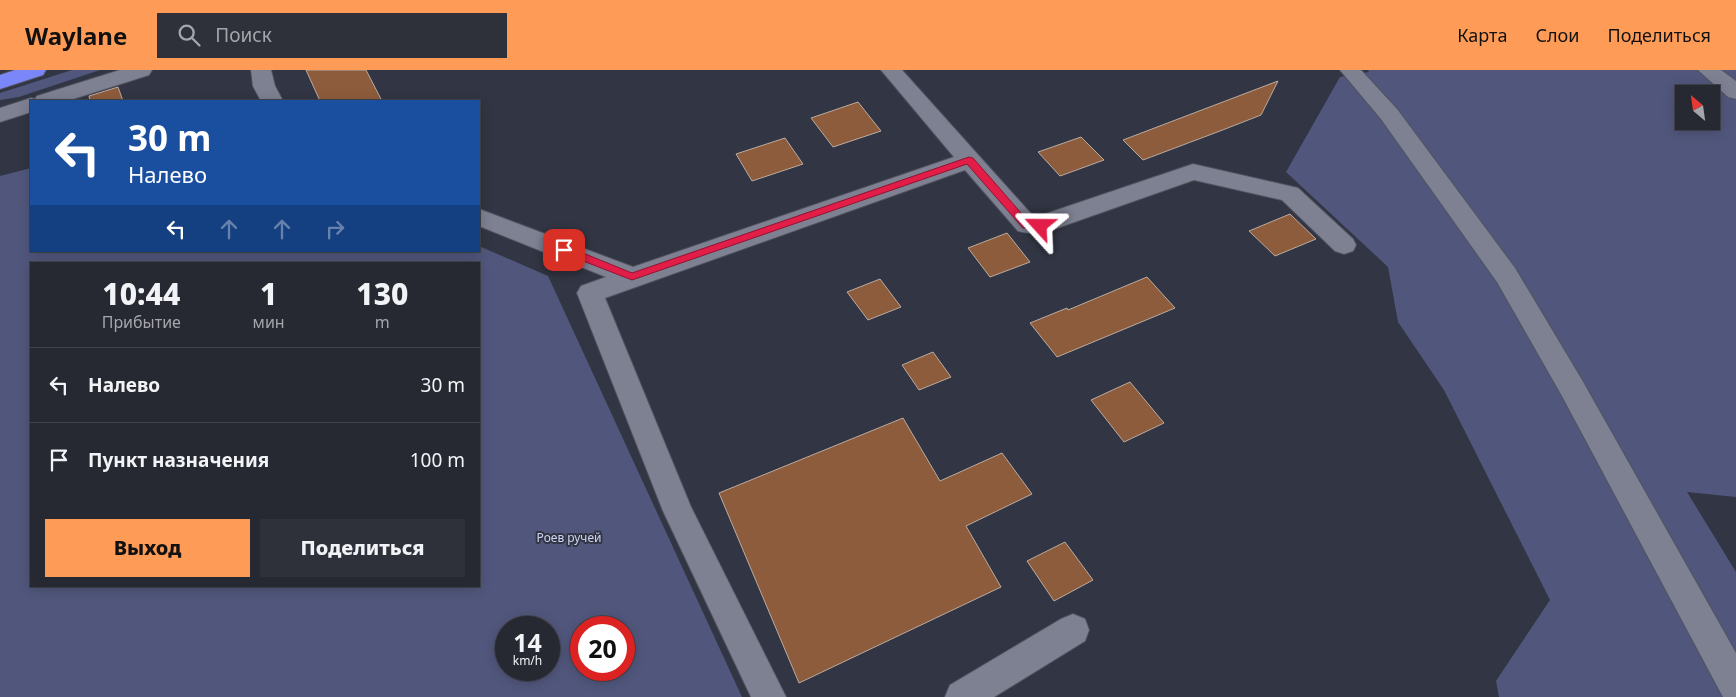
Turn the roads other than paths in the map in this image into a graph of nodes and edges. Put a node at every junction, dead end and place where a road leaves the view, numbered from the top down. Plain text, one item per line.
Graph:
1 (36, 70) edge
2 (142, 70) edge
3 (262, 70) edge
4 (891, 70) edge
5 (1350, 70) edge
6 (1708, 70) edge
7 (0, 82) edge
8 (1736, 92) edge
9 (48, 100) edge
10 (271, 100) edge
11 (30, 105) edge
12 (0, 115) edge
13 (969, 160) junction
14 (480, 217) edge
15 (1344, 245) dead end
16 (632, 277) junction
17 (1073, 630) dead end
18 (1736, 686) edge
19 (769, 697) edge
20 (962, 697) edge

1 - 7 highway
2 - 9 street
3 - 10 street
4 - 13 street
5 - 18 street
6 - 8 street
11 - 12 street
13 - 15 street
13 - 16 street
14 - 16 street
16 - 19 street
17 - 20 street

